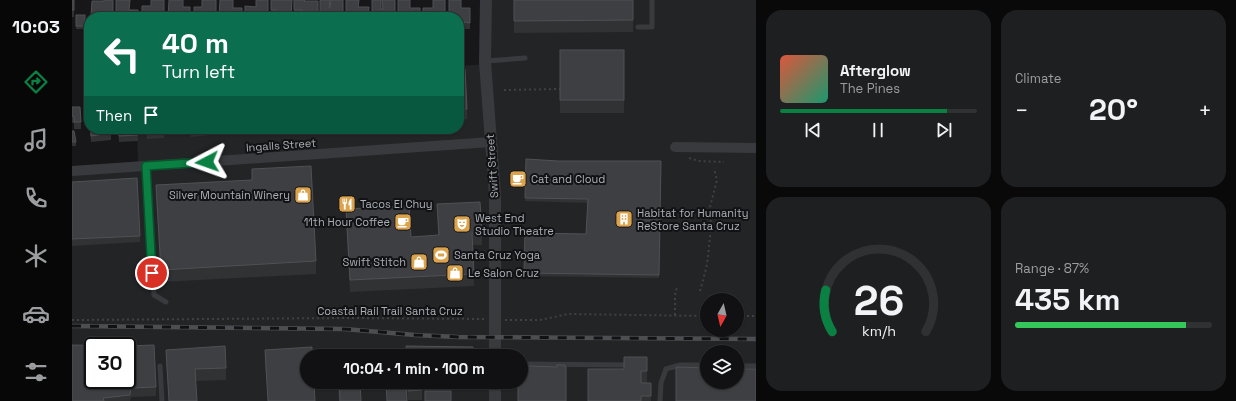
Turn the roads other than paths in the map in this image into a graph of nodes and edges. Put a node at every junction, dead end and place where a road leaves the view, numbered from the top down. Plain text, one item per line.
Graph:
1 (486, 0) edge
2 (652, 0) edge
3 (638, 27) dead end
4 (525, 58) dead end
5 (485, 62) junction
6 (491, 142) junction
7 (675, 147) dead end
8 (756, 148) edge
9 (146, 166) junction
10 (72, 171) edge
11 (166, 302) dead end
12 (495, 349) edge
13 (528, 364) edge
14 (635, 365) edge
15 (700, 365) edge
16 (160, 366) dead end
17 (744, 366) edge
18 (756, 366) edge
19 (495, 389) edge
20 (162, 401) edge
21 (495, 401) edge
22 (660, 401) edge

1 - 5 street, Swift Street
2 - 3 lane
4 - 5 lane
5 - 6 street, Swift Street
6 - 9 street, Ingalls Street
6 - 12 street, Swift Street
7 - 8 street
9 - 10 street, Ingalls Street
9 - 11 lane
13 - 14 lane
15 - 22 lane
16 - 20 lane
17 - 18 lane
19 - 21 street

